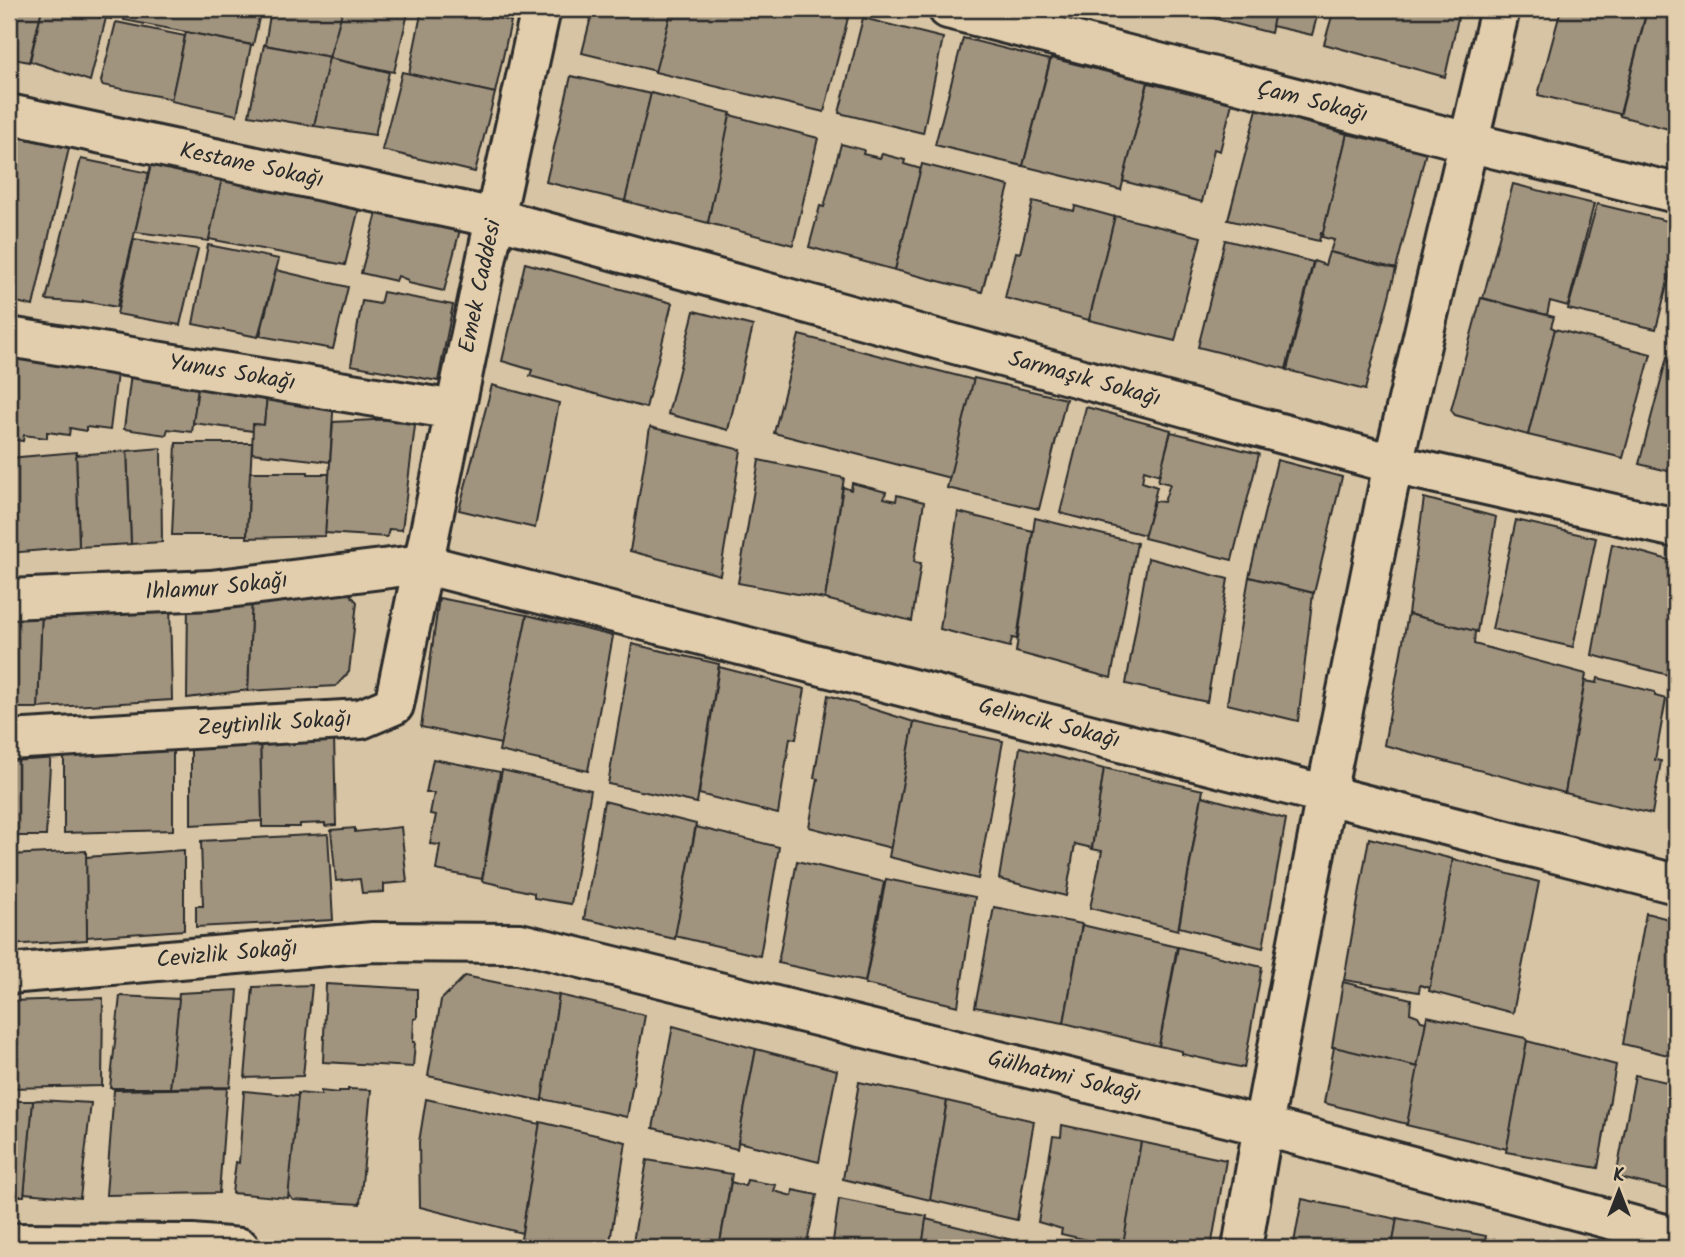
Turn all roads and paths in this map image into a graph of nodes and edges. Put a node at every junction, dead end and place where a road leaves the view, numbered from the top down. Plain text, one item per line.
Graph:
1 (948, 9) edge
2 (1500, 9) edge
3 (530, 11) edge
4 (9, 114) edge
5 (1468, 142) junction
6 (1676, 193) edge
7 (495, 218) junction
8 (9, 337) edge
9 (455, 410) junction
10 (1393, 464) junction
11 (1676, 528) edge
12 (423, 564) junction
13 (9, 599) edge
14 (9, 740) edge
15 (1326, 794) junction
16 (1676, 884) edge
17 (447, 942) joint
18 (9, 974) edge
19 (1263, 1126) junction
20 (1676, 1237) edge
21 (9, 1243) edge
22 (240, 1248) edge
23 (1241, 1248) edge

1 - 5 street, Çam Sokağı
2 - 5 street
3 - 7 street, Emek Caddesi
4 - 7 street, Kestane Sokağı
5 - 6 street, Çam Sokağı
5 - 10 street
7 - 9 street, Emek Caddesi
7 - 10 street, Sarmaşık Sokağı
8 - 9 street, Yunus Sokağı
9 - 12 street, Emek Caddesi
10 - 11 street, Sarmaşık Sokağı
10 - 15 street
12 - 13 street, Ihlamur Sokağı
12 - 14 street, Zeytinlik Sokağı
12 - 15 street, Gelincik Sokağı
15 - 16 street, Gelincik Sokağı
15 - 19 street
17 - 18 street, Cevizlik Sokağı
17 - 19 street, Gülhatmi Sokağı
19 - 20 street, Gülhatmi Sokağı
19 - 23 street
21 - 22 street

